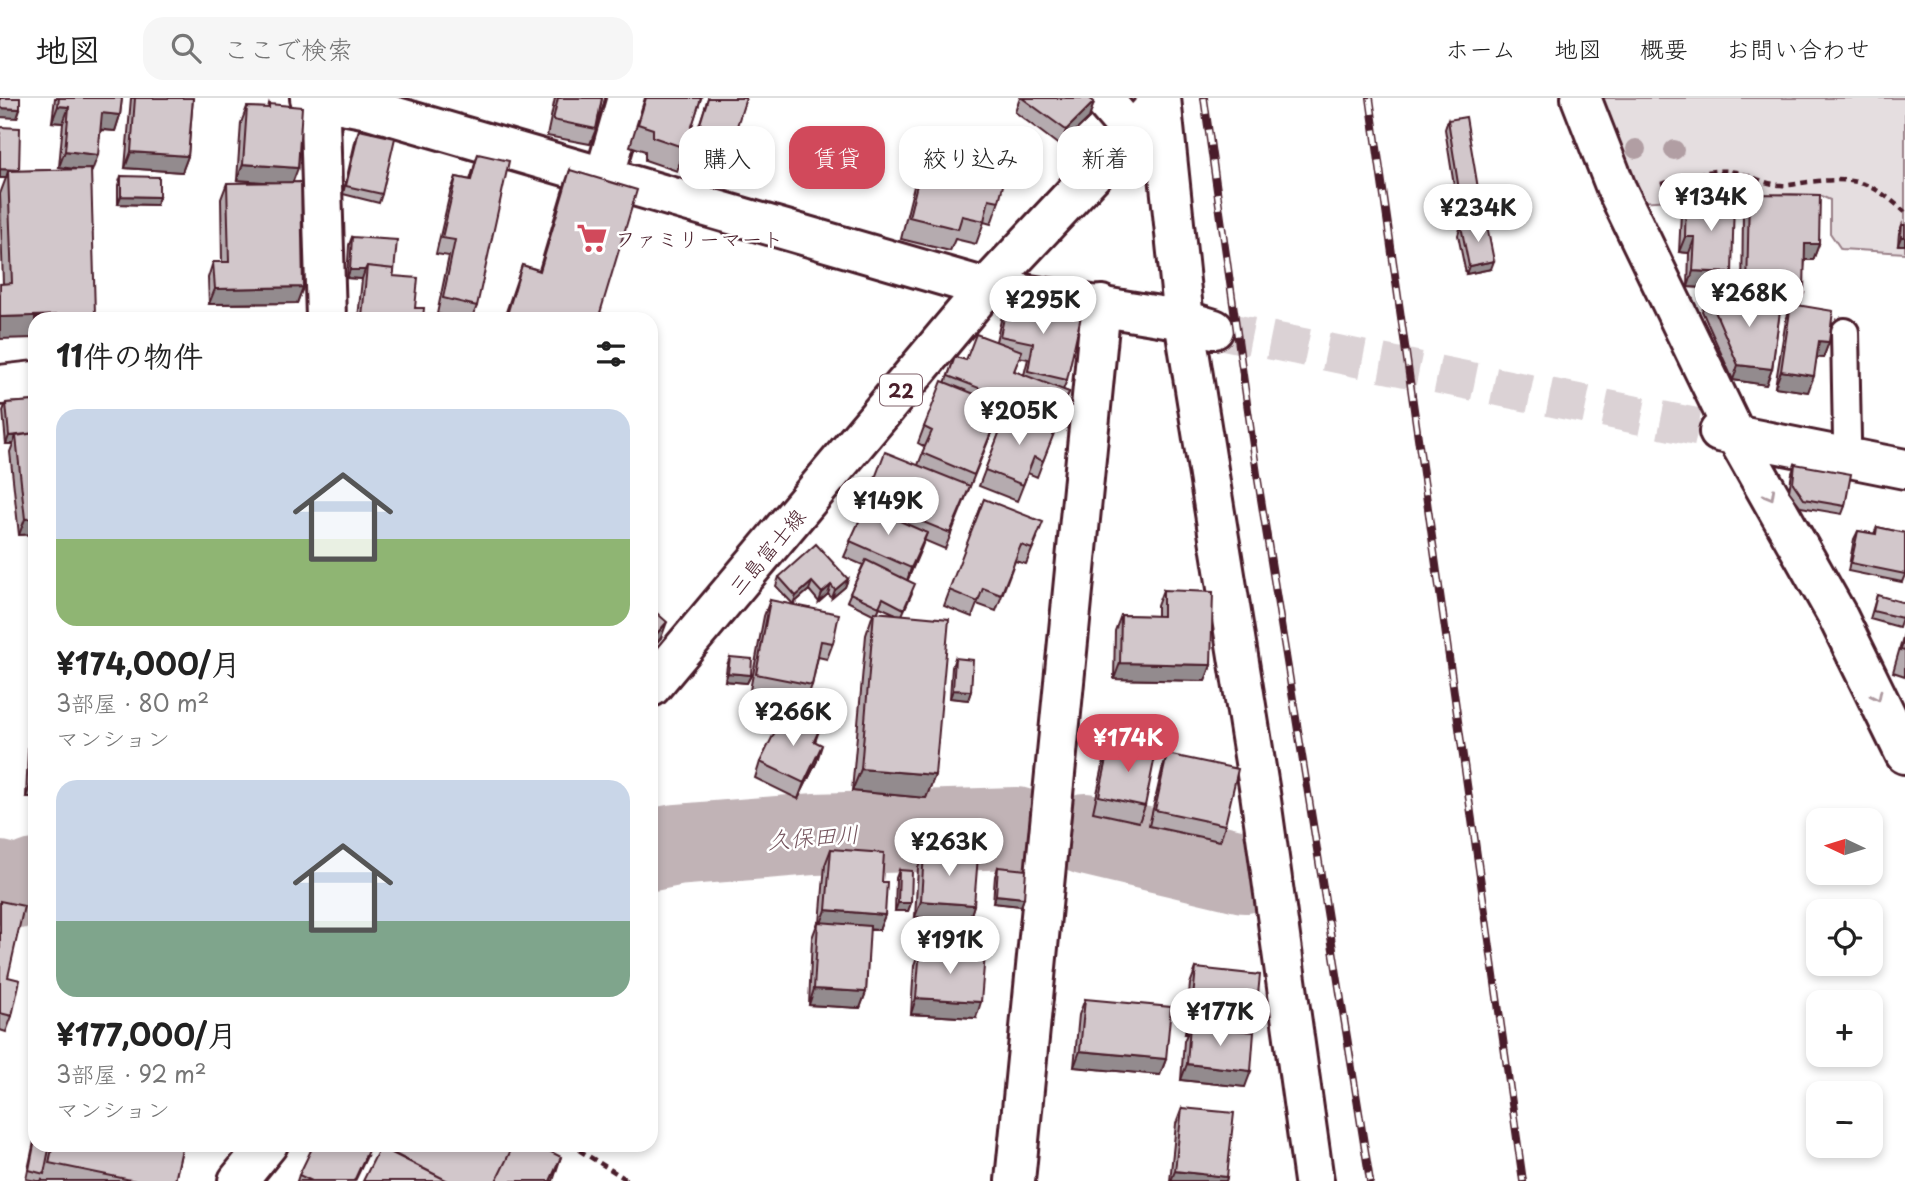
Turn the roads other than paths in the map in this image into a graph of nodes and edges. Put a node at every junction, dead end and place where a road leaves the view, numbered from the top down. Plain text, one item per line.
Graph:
1 (627, 98) edge
2 (1102, 98) edge
3 (1581, 98) edge
4 (316, 99) edge
5 (1161, 100) edge
6 (1126, 126) edge
7 (1138, 126) edge
8 (604, 178) junction
9 (1079, 189) edge
10 (986, 288) junction
11 (1101, 305) junction
12 (326, 312) edge
13 (1199, 324) junction
14 (1845, 332) dead end
15 (28, 382) edge
16 (0, 385) edge
17 (1721, 432) junction
18 (1845, 457) junction
19 (1905, 469) edge
20 (658, 679) edge
21 (1905, 754) edge
22 (262, 1152) edge
23 (238, 1181) edge
24 (1015, 1181) edge
25 (1314, 1181) edge

1 - 8 street
2 - 6 street
3 - 17 street
4 - 8 street
4 - 12 street
5 - 7 street, 三島富士線 / 22
5 - 13 street
8 - 10 street
9 - 10 street, 三島富士線 / 22
10 - 11 street
10 - 20 street, 三島富士線 / 22
11 - 13 street
11 - 24 street
13 - 25 street
14 - 18 lane
15 - 16 street
17 - 18 street
17 -> 21 street
18 - 19 street
22 - 23 street

